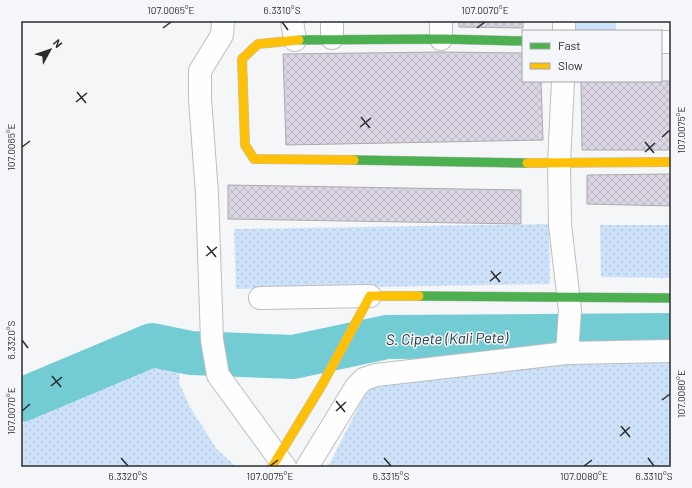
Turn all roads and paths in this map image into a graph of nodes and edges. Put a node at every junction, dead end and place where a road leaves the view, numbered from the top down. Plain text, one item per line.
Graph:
1 (223, 21) edge
2 (332, 30) edge
3 (441, 30) edge
4 (293, 31) edge
5 (522, 41) edge
6 (563, 82) edge
7 (671, 162) edge
8 (559, 163) junction
9 (370, 296) junction
10 (260, 298) dead end
11 (671, 298) edge
12 (569, 304) junction
13 (568, 347) junction
14 (671, 351) edge
15 (278, 463) edge
16 (307, 467) edge

1 - 15 street
2 - 3 street
2 - 4 street
3 - 5 street
4 - 8 street
6 - 8 street
7 - 8 street
8 - 12 street
9 - 10 street
9 - 12 street
9 - 15 street
11 - 12 street
12 - 13 street
13 - 14 street
13 - 16 street

